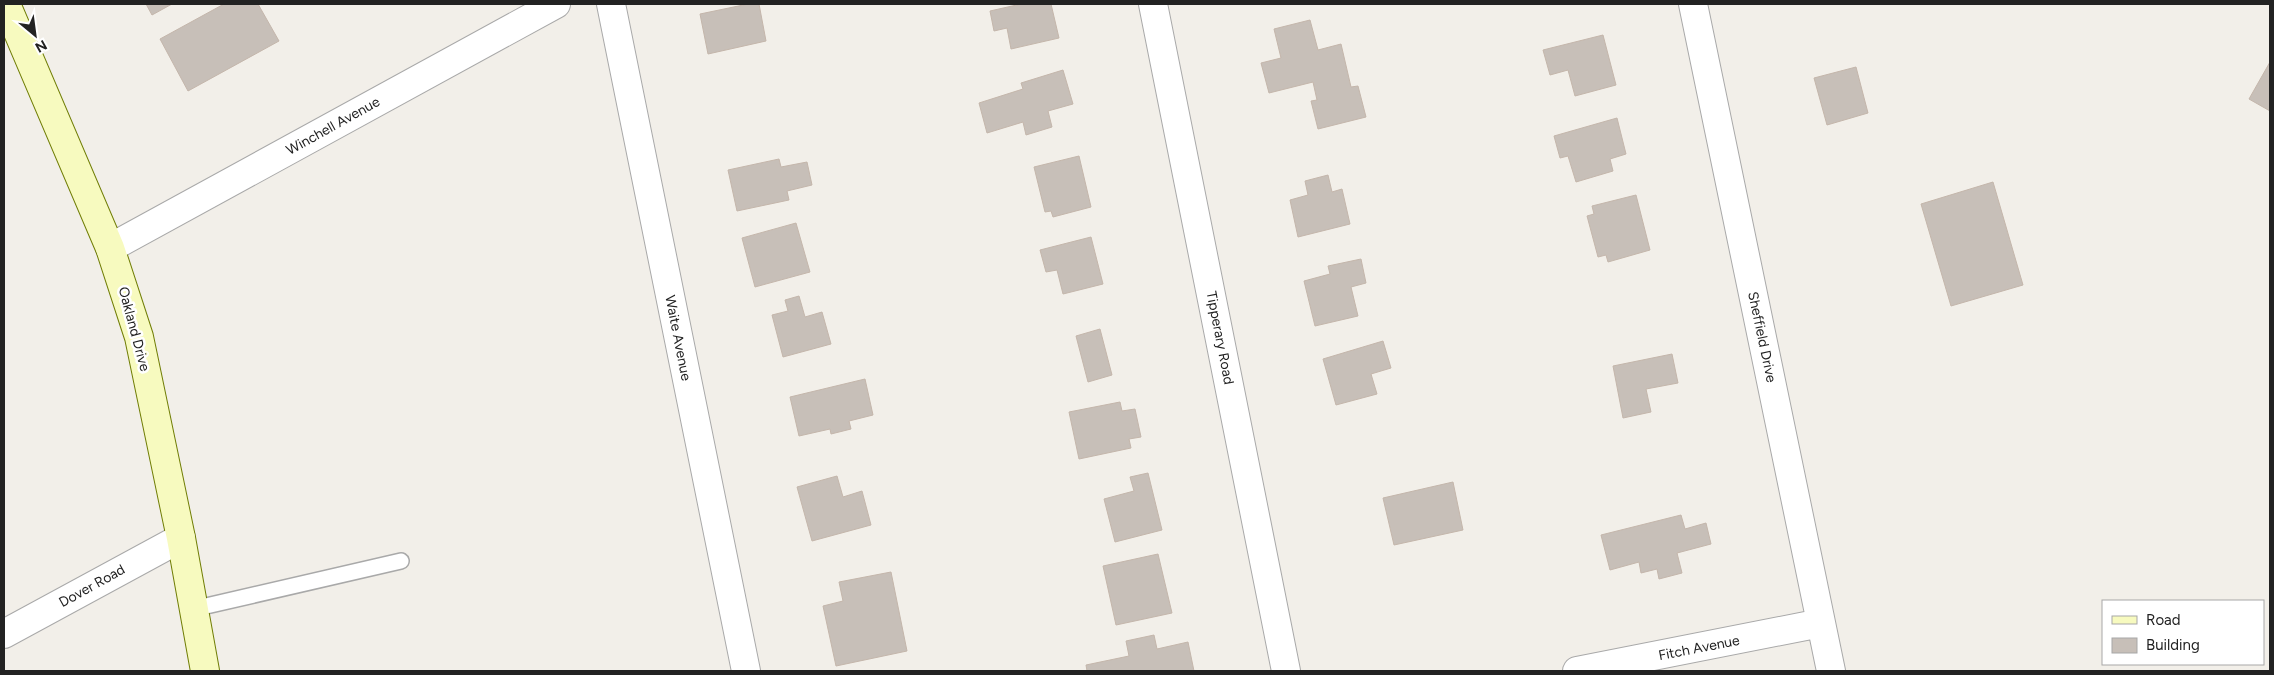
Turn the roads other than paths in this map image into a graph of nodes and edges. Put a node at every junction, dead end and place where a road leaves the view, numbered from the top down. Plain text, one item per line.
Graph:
1 (6, 4) edge
2 (556, 4) edge
3 (611, 4) edge
4 (1153, 4) edge
5 (1693, 4) edge
6 (110, 248) junction
7 (181, 538) junction
8 (401, 561) dead end
9 (194, 609) junction
10 (1821, 623) junction
11 (4, 634) edge
12 (205, 671) edge
13 (746, 671) edge
14 (1286, 671) edge
15 (1578, 671) edge
16 (1831, 671) edge

1 - 6 main road, Oakland Drive
2 - 6 street, Winchell Avenue
3 - 13 street, Waite Avenue
4 - 14 street, Tipperary Road
5 - 10 street, Sheffield Drive
6 - 7 main road, Oakland Drive
7 - 9 main road, Oakland Drive
7 - 11 street, Dover Road
8 - 9 lane
9 - 12 main road, Oakland Drive
10 - 15 street, Fitch Avenue
10 - 16 street, Sheffield Drive

